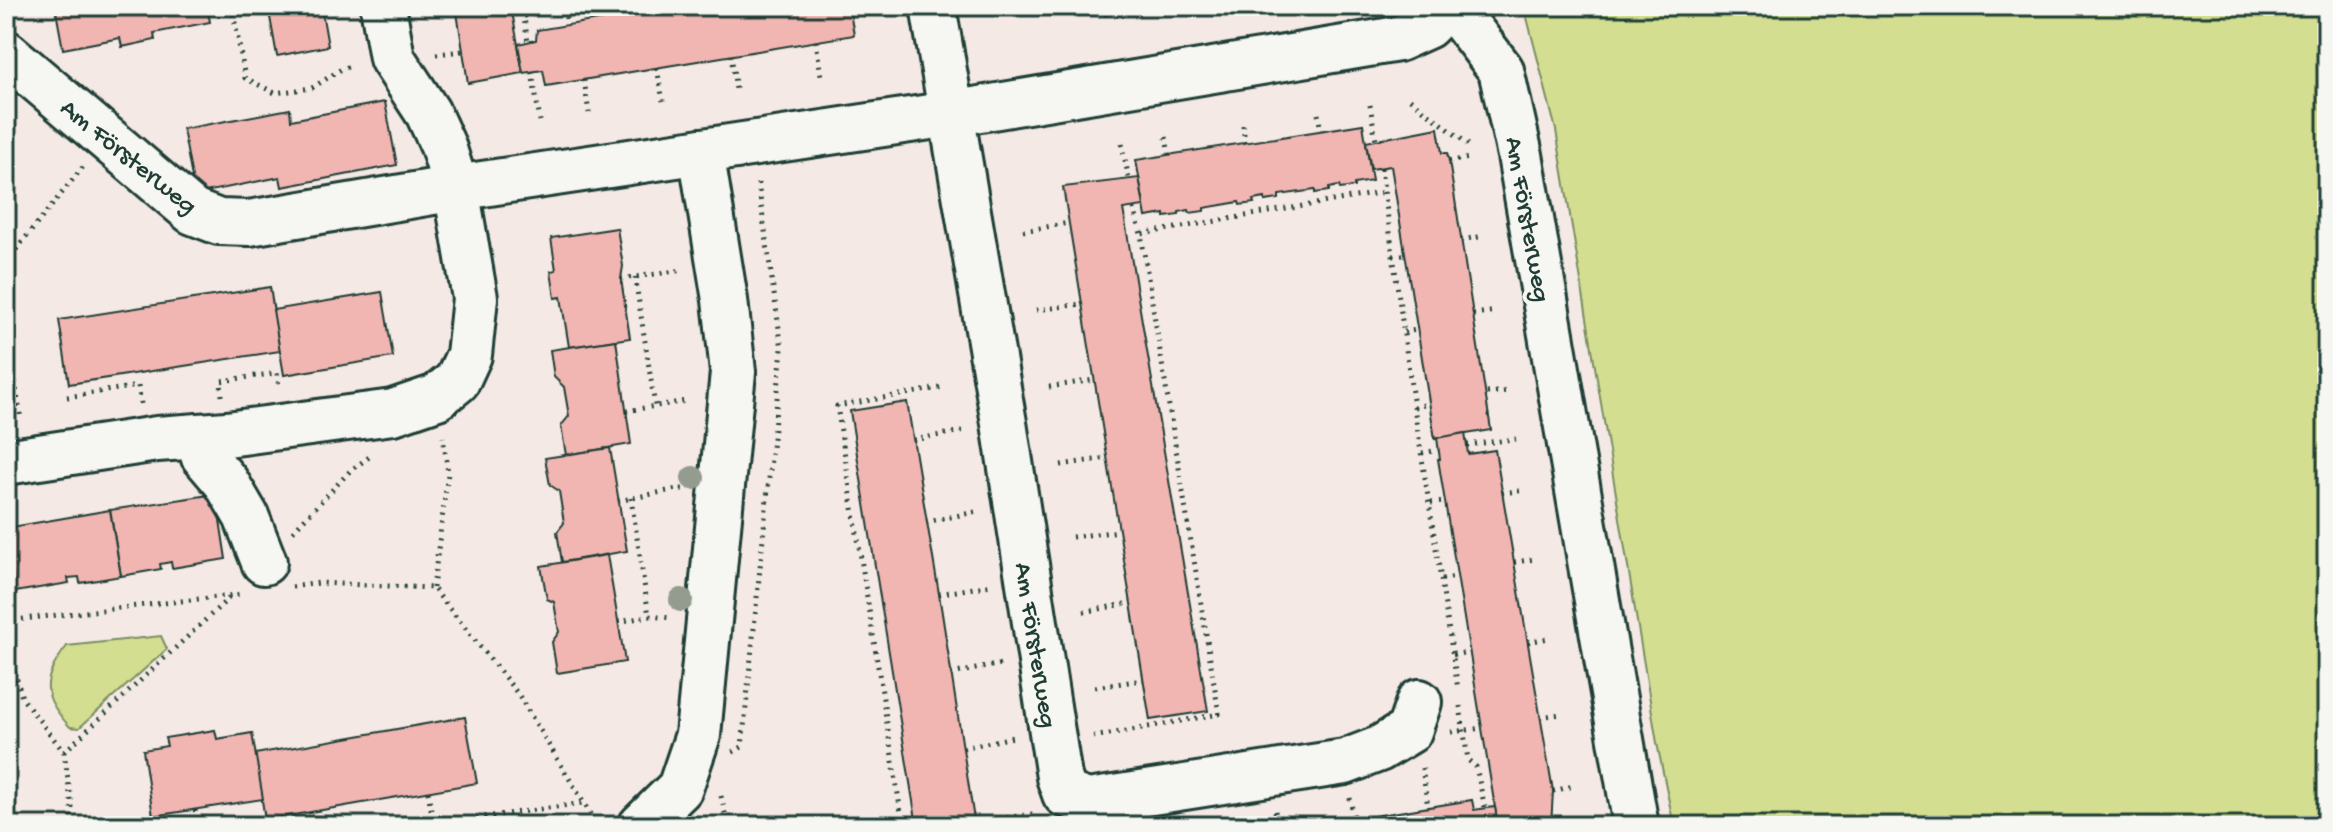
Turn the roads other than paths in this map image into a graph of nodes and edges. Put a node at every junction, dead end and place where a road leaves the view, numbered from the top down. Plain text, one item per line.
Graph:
1 (383, 6) edge
2 (933, 6) edge
3 (1450, 6) edge
4 (6, 53) edge
5 (950, 114) junction
6 (701, 151) junction
7 (456, 188) junction
8 (199, 436) junction
9 (16, 461) edge
10 (266, 581) road end
11 (1433, 718) road end
12 (641, 826) edge
13 (1636, 826) edge

1 - 7 street
2 - 5 street, Am Försterweg
3 - 5 street, Am Försterweg
3 - 13 street, Am Försterweg
4 - 7 street, Am Försterweg
5 - 6 street, Am Försterweg
5 - 11 street, Am Försterweg
6 - 7 street, Am Försterweg
6 - 12 street
7 - 8 street
8 - 9 street
8 - 10 street

